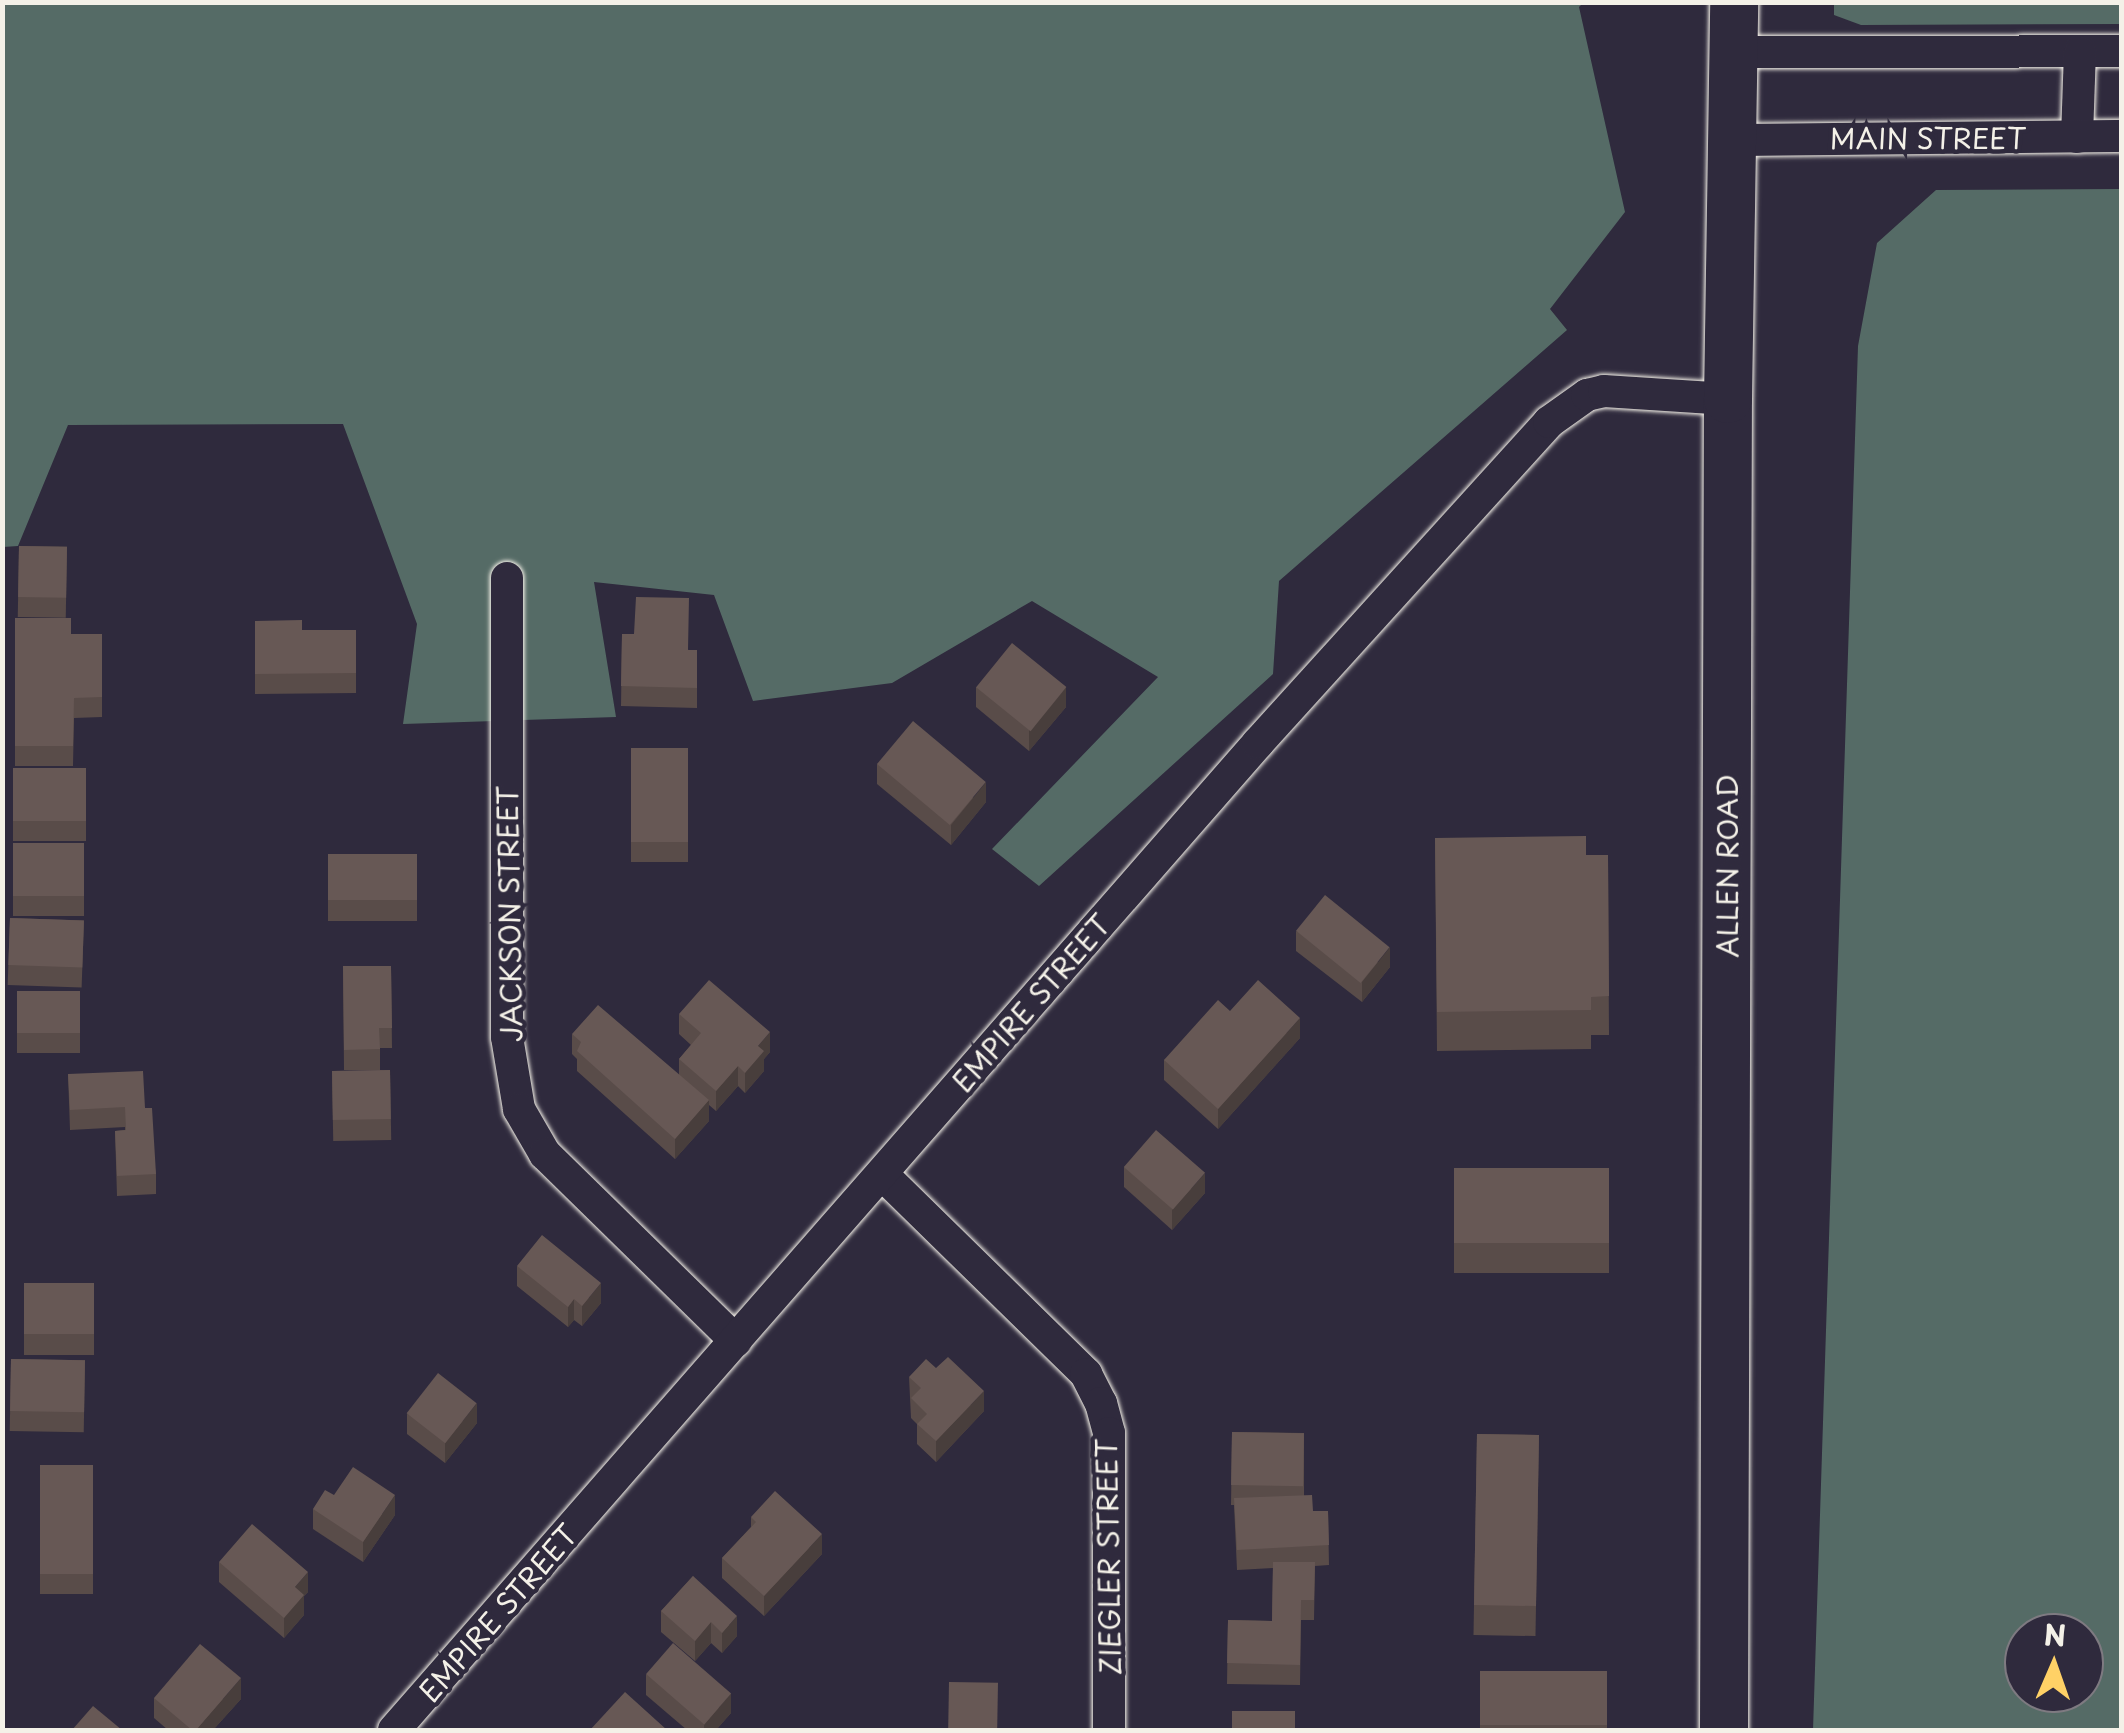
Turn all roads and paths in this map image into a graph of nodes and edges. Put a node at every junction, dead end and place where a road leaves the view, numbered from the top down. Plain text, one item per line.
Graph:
1 (1734, 2) edge
2 (1735, 52) junction
3 (2080, 52) junction
4 (2122, 52) edge
5 (2122, 136) edge
6 (2076, 137) junction
7 (1734, 140) junction
8 (1728, 399) junction
9 (507, 578) dead end
10 (882, 1174) junction
11 (736, 1341) junction
12 (394, 1730) edge
13 (1109, 1730) edge
14 (1724, 1730) edge

1 - 2 main road, ALLEN ROAD
2 - 3 street
2 - 7 main road, ALLEN ROAD
3 - 4 street
3 - 6 street
5 - 6 street, MAIN STREET
6 - 7 street, MAIN STREET
7 - 8 main road, ALLEN ROAD
8 - 10 street, EMPIRE STREET
8 - 14 main road, ALLEN ROAD
9 - 11 street, JACKSON STREET
10 - 11 street, EMPIRE STREET
10 - 13 street, ZIEGLER STREET
11 - 12 street, EMPIRE STREET

